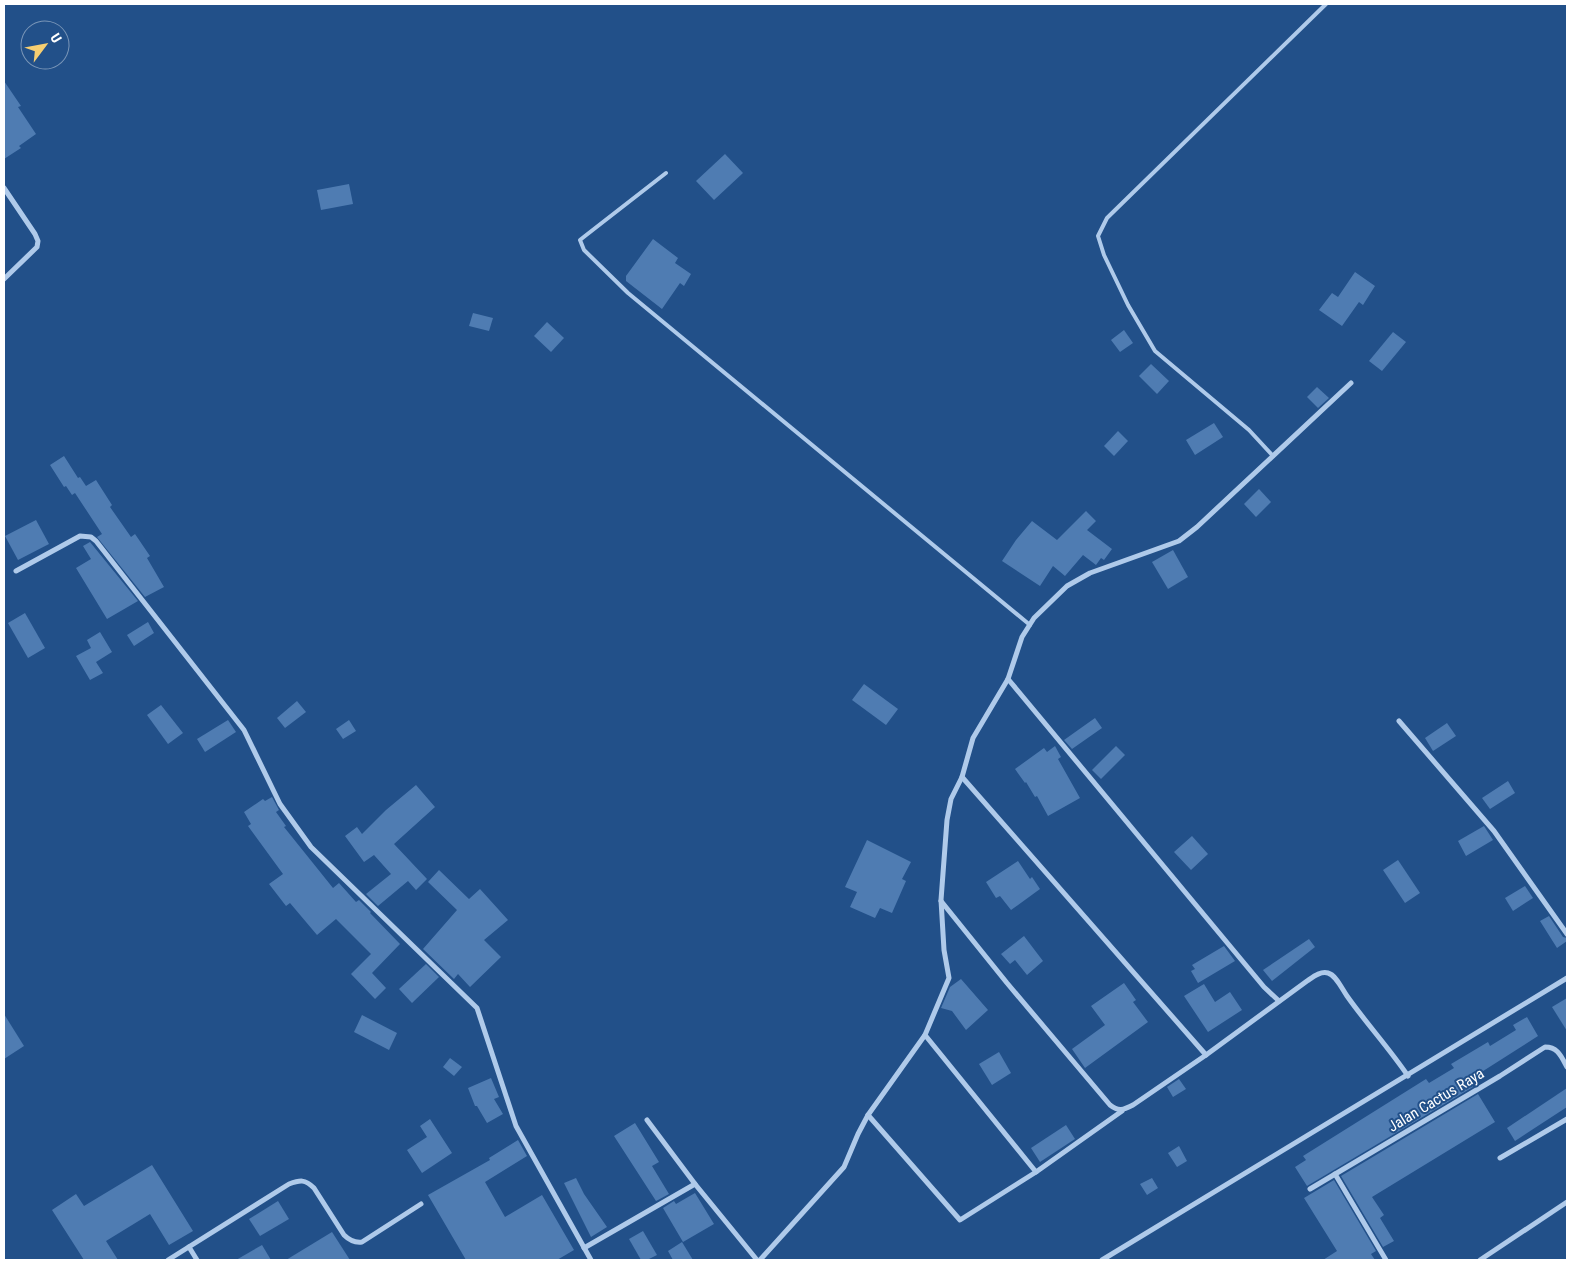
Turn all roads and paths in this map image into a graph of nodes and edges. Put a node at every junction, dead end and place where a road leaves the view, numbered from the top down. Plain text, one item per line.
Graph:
1 (1326, 4) edge
2 (666, 174) dead end
3 (4, 188) edge
4 (4, 279) edge
5 (1351, 383) dead end
6 (1273, 456) junction
7 (16, 571) dead end
8 (1030, 625) junction
9 (1008, 678) junction
10 (1399, 722) dead end
11 (962, 777) junction
12 (941, 900) junction
13 (1567, 934) edge
14 (1567, 978) edge
15 (1279, 1000) junction
16 (925, 1035) junction
17 (1206, 1056) junction
18 (1567, 1067) edge
19 (1408, 1076) junction
20 (1122, 1110) junction
21 (868, 1115) junction
22 (1567, 1118) edge
23 (647, 1120) dead end
24 (1500, 1158) dead end
25 (1036, 1172) junction
26 (1335, 1174) junction
27 (694, 1184) junction
28 (1310, 1189) dead end
29 (1567, 1202) edge
30 (421, 1204) dead end
31 (190, 1247) junction
32 (584, 1248) junction
33 (168, 1260) edge
34 (197, 1260) edge
35 (591, 1260) edge
36 (759, 1260) edge
37 (1102, 1260) edge
38 (1386, 1260) edge
39 (1480, 1260) edge

1 - 6 lane
2 - 8 lane
3 - 4 street
5 - 6 street
6 - 8 street
7 - 32 street
8 - 9 street
9 - 11 street
9 - 15 street
10 - 13 street
11 - 12 street
11 - 17 street
12 - 16 street
12 - 20 street
14 - 19 street
15 - 17 street
15 - 19 street
16 - 21 street
16 - 25 street
17 - 20 street
18 - 26 street, Jalan Cactus Raya
19 - 37 street
20 - 25 street
21 - 25 street
21 - 36 street
22 - 24 street
23 - 27 street
26 - 28 street, Jalan Cactus Raya
26 - 38 street
27 - 32 street
27 - 36 street
29 - 39 street
30 - 31 street
31 - 33 street
31 - 34 street
32 - 35 street

